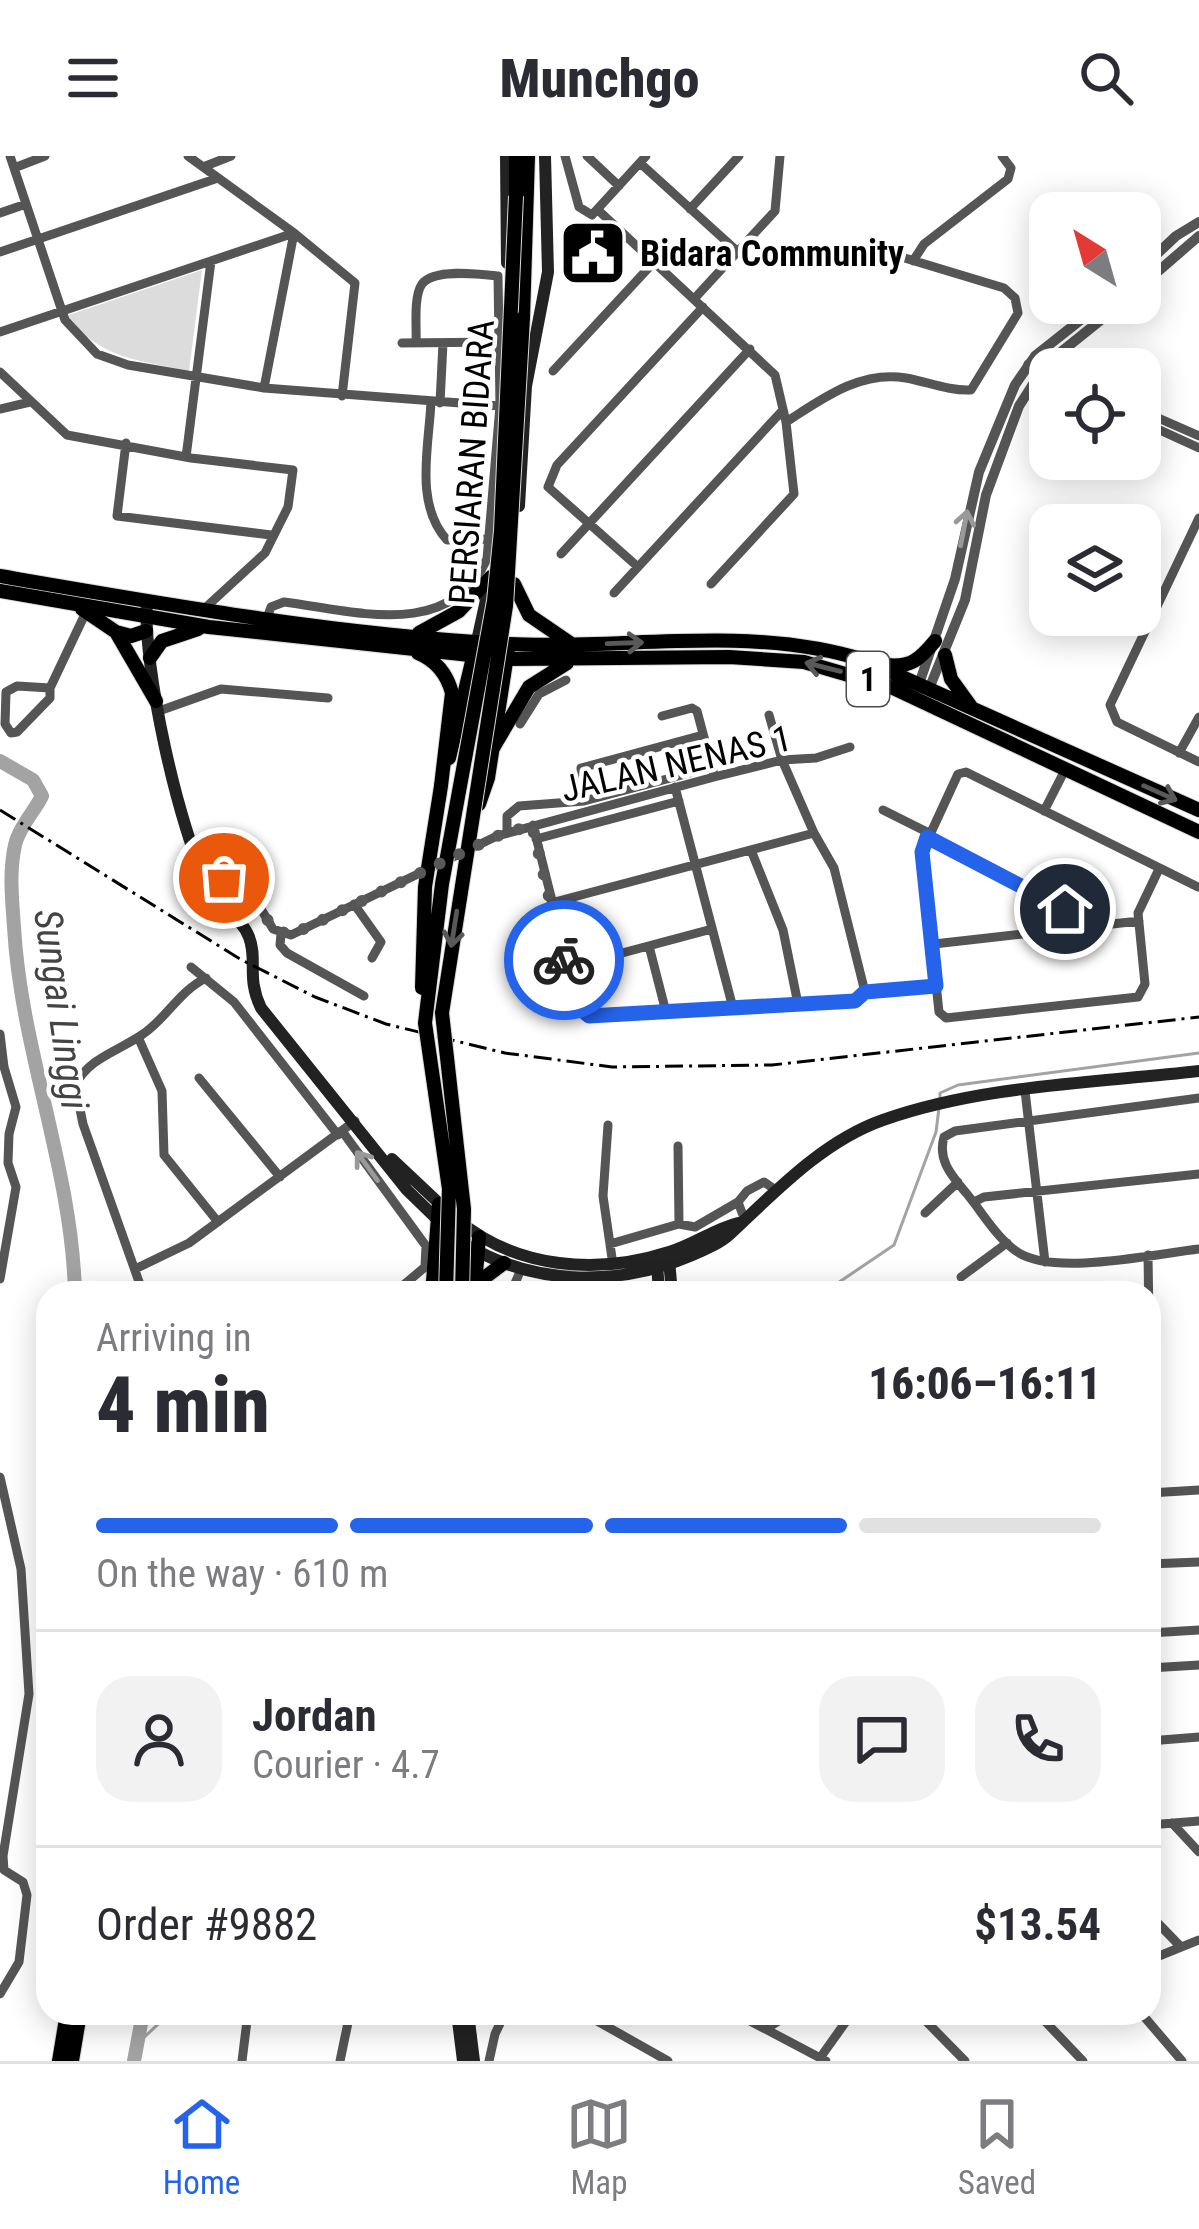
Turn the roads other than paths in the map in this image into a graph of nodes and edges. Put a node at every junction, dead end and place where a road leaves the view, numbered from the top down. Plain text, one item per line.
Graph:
1 (10, 156) edge
2 (45, 156) edge
3 (188, 156) edge
4 (232, 156) edge
5 (506, 156) edge
6 (516, 156) edge
7 (528, 156) edge
8 (544, 156) edge
9 (565, 156) edge
10 (587, 156) edge
11 (739, 156) edge
12 (780, 156) edge
13 (1002, 156) edge
14 (643, 159) edge
15 (203, 167) junction
16 (14, 168) junction
17 (218, 178) junction
18 (620, 186) junction
19 (26, 204) junction
20 (690, 208) junction
21 (598, 210) junction
22 (0, 213) edge
23 (1199, 222) edge
24 (294, 233) junction
25 (1199, 236) edge
26 (38, 239) junction
27 (736, 251) junction
28 (1161, 251) edge
29 (0, 252) edge
30 (821, 252) dead end
31 (211, 261) junction
32 (913, 261) junction
33 (654, 262) junction
34 (1161, 269) edge
35 (698, 303) junction
36 (62, 311) junction
37 (1076, 324) edge
38 (1095, 324) edge
39 (0, 332) edge
40 (501, 342) junction
41 (402, 343) dead end
42 (416, 343) junction
43 (443, 343) junction
44 (1046, 348) edge
45 (1064, 348) edge
46 (749, 350) junction
47 (1029, 364) edge
48 (0, 371) edge
49 (554, 371) dead end
50 (196, 379) junction
51 (264, 388) junction
52 (1029, 388) edge
53 (342, 396) junction
54 (30, 402) junction
55 (436, 402) junction
56 (500, 406) junction
57 (0, 409) edge
58 (783, 410) junction
59 (1161, 419) edge
60 (786, 422) junction
61 (1161, 431) edge
62 (1199, 436) edge
63 (126, 442) junction
64 (1199, 448) edge
65 (186, 457) junction
66 (1199, 518) edge
67 (590, 523) junction
68 (271, 536) junction
69 (492, 538) junction
70 (561, 554) dead end
71 (638, 568) junction
72 (0, 576) edge
73 (491, 578) junction
74 (514, 584) junction
75 (711, 584) dead end
76 (0, 591) edge
77 (614, 593) dead end
78 (71, 604) junction
79 (204, 609) junction
80 (86, 612) junction
81 (511, 613) junction
82 (146, 617) junction
83 (267, 618) junction
84 (482, 618) junction
85 (209, 627) junction
86 (116, 632) junction
87 (935, 641) junction
88 (414, 643) junction
89 (476, 648) junction
90 (508, 652) junction
91 (572, 653) junction
92 (945, 655) junction
93 (150, 658) junction
94 (864, 660) junction
95 (566, 680) dead end
96 (924, 686) junction
97 (50, 688) junction
98 (328, 698) dead end
99 (464, 701) junction
100 (500, 701) junction
101 (158, 706) junction
102 (976, 712) junction
103 (769, 715) dead end
104 (662, 716) dead end
105 (1199, 717) edge
106 (520, 724) dead end
107 (479, 730) junction
108 (703, 735) junction
109 (850, 746) dead end
110 (493, 748) junction
111 (1179, 753) junction
112 (782, 760) junction
113 (1199, 762) edge
114 (1066, 768) junction
115 (713, 772) junction
116 (441, 786) junction
117 (675, 788) junction
118 (584, 801) junction
119 (679, 801) junction
120 (572, 808) junction
121 (883, 810) dead end
122 (1199, 811) edge
123 (1044, 812) junction
124 (472, 824) junction
125 (532, 825) junction
126 (508, 832) junction
127 (1199, 832) edge
128 (814, 833) junction
129 (928, 835) junction
130 (536, 839) junction
131 (752, 850) junction
132 (696, 865) junction
133 (1159, 869) junction
134 (205, 881) junction
135 (1198, 886) edge
136 (551, 903) junction
137 (354, 904) junction
138 (1138, 921) junction
139 (712, 929) junction
140 (1070, 929) junction
141 (281, 934) junction
142 (934, 944) junction
143 (649, 946) junction
144 (373, 958) dead end
145 (191, 967) dead end
146 (566, 968) junction
147 (206, 978) junction
148 (936, 986) junction
149 (865, 992) junction
150 (364, 996) dead end
151 (798, 1004) junction
152 (733, 1008) junction
153 (666, 1012) junction
154 (425, 1023) junction
155 (0, 1034) edge
156 (138, 1037) junction
157 (1199, 1071) edge
158 (199, 1078) dead end
159 (324, 1083) junction
160 (1025, 1091) junction
161 (307, 1096) junction
162 (1199, 1097) edge
163 (1029, 1119) junction
164 (355, 1121) junction
165 (608, 1125) dead end
166 (340, 1133) junction
167 (4, 1134) edge
168 (373, 1143) junction
169 (678, 1146) dead end
170 (1199, 1174) edge
171 (280, 1177) junction
172 (958, 1183) junction
173 (407, 1190) junction
174 (776, 1191) junction
175 (1037, 1192) junction
176 (392, 1201) junction
177 (738, 1202) junction
178 (974, 1202) junction
179 (438, 1212) junction
180 (925, 1213) dead end
181 (6, 1220) edge
182 (741, 1221) junction
183 (218, 1222) junction
184 (679, 1224) junction
185 (1007, 1243) junction
186 (478, 1244) junction
187 (610, 1244) junction
188 (1199, 1249) edge
189 (1148, 1255) junction
190 (663, 1260) junction
191 (1045, 1262) junction
192 (504, 1263) junction
193 (614, 1264) junction
194 (135, 1269) junction
195 (521, 1269) junction
196 (634, 1274) junction
197 (961, 1277) dead end
198 (0, 1279) edge
199 (139, 1281) edge
200 (410, 1281) edge
201 (437, 1281) edge
202 (438, 1281) edge
203 (441, 1281) edge
204 (470, 1281) edge
205 (470, 1281) edge
206 (472, 1281) edge
207 (482, 1281) edge
208 (516, 1281) edge
209 (642, 1281) edge
210 (659, 1281) edge
211 (669, 1281) edge
212 (1149, 1281) edge
213 (0, 1478) edge
214 (1199, 1490) edge
215 (1161, 1492) edge
216 (1199, 1562) edge
217 (1161, 1564) edge
218 (1199, 1630) edge
219 (1161, 1632) edge
220 (1199, 1665) edge
221 (1161, 1667) edge
222 (1199, 1738) edge
223 (1161, 1740) edge
224 (1199, 1821) edge
225 (1172, 1823) junction
226 (1161, 1824) edge
227 (1199, 1852) edge
228 (2, 1869) edge
229 (1161, 1926) edge
230 (1199, 1940) edge
231 (1181, 1947) junction
232 (1161, 1955) edge
233 (1, 1992) edge
234 (65, 2025) edge
235 (78, 2025) edge
236 (246, 2025) edge
237 (346, 2025) edge
238 (458, 2025) edge
239 (470, 2025) edge
240 (499, 2025) edge
241 (604, 2025) edge
242 (758, 2025) edge
243 (772, 2025) edge
244 (844, 2025) edge
245 (930, 2025) edge
246 (1048, 2025) edge
247 (1152, 2025) edge
248 (766, 2029) junction
249 (1199, 2056) edge
250 (823, 2059) edge
251 (59, 2061) edge
252 (72, 2061) edge
253 (242, 2061) edge
254 (340, 2061) edge
255 (463, 2061) edge
256 (474, 2061) edge
257 (489, 2061) edge
258 (668, 2061) edge
259 (965, 2061) edge
260 (1083, 2061) edge
261 (1183, 2061) edge

1 - 16 street
2 - 16 street
3 - 15 street
4 - 15 street
5 - 69 main road, PERSIARAN BIDARA
6 - 107 main road, PERSIARAN BIDARA, bridge
7 - 107 main road, PERSIARAN BIDARA, bridge
8 - 74 main road, PERSIARAN BIDARA
9 - 21 street
10 - 18 street
11 - 20 street
12 - 27 street
13 - 32 street
14 - 18 street
14 - 20 street
15 - 17 street
16 - 19 street
17 - 24 street
17 - 26 street
18 - 21 street
19 - 22 street
19 - 26 street
20 - 27 street
21 - 33 street
23 - 28 street
24 - 31 street
24 - 51 street
24 - 53 street
25 - 34 street
26 - 29 street
26 - 36 street
27 - 35 street
30 - 32 street
31 - 36 street
31 - 50 street
32 - 60 street
33 - 35 street
33 - 49 street
35 - 46 street
35 - 67 street
36 - 39 street
36 - 50 street
37 - 44 street
38 - 45 street
40 - 42 street
40 - 43 street
40 - 56 street
41 - 42 street
42 - 43 street
43 - 55 street
46 - 58 street
46 - 67 street
87 -> 47 street
48 - 54 street
50 - 51 street
50 - 65 street
51 - 53 street
52 - 92 street
53 - 55 street
54 - 57 street
54 - 63 street
55 - 56 street
55 - 69 street
56 - 69 street
58 - 60 street
58 - 71 street
59 - 62 street
60 - 75 street
61 - 64 street
63 - 65 street
63 - 68 street
65 - 68 street
66 - 111 street
67 - 70 street
67 - 71 street
68 - 79 street
69 - 73 main road, PERSIARAN BIDARA
69 - 83 street
71 - 77 street
72 - 82 main road, 1
73 - 84 main road, PERSIARAN BIDARA
73 - 88 main road
74 - 81 main road, PERSIARAN BIDARA
74 - 91 main road
76 - 78 main road, 1
78 - 80 main road
78 - 82 main road, 1
79 - 82 main road, 1
79 - 83 main road, 1
80 - 86 main road
80 - 97 street
81 - 84 main road
81 - 90 main road, PERSIARAN BIDARA
82 - 85 main road, 1
82 - 86 main road
82 - 93 main road
83 - 88 main road, 1
84 - 89 main road, PERSIARAN BIDARA
85 - 88 main road, 1
85 - 93 main road
86 - 101 main road
87 - 94 main road
87 - 96 street
88 - 89 main road, 1
88 - 116 main road
89 - 90 main road, 1
89 - 99 main road
90 - 91 main road, 1
90 - 100 main road
91 -> 94 main road, 1
91 - 110 main road
114 -> 91 main road, 1
92 - 96 street
92 - 102 main road
93 - 101 main road
94 - 96 main road, 1
95 - 106 street
96 - 102 main road, 1
97 - 97 street
98 - 101 street
99 - 100 main road
99 - 116 main road
100 - 110 main road
101 - 134 main road
102 -> 122 main road, 1
103 - 112 street
104 - 108 street
105 - 111 street
107 - 124 main road, bridge
107 - 154 main road, bridge
108 - 115 street
108 - 118 street
109 - 112 street, JALAN NENAS 1
110 - 124 main road, bridge
111 - 113 street
112 - 115 street, JALAN NENAS 1
112 - 128 street
114 - 123 street
114 - 127 main road, 1
115 - 117 street, JALAN NENAS 1
115 - 118 street
116 - 154 main road, bridge
117 - 119 street
117 - 120 street, JALAN NENAS 1
118 - 120 street
119 - 130 street
119 - 132 street
120 - 125 street, JALAN NENAS 1
120 - 126 street
121 - 129 street
123 - 129 street
123 - 133 street
124 -> 204 main road, bridge
125 - 126 street, JALAN NENAS 1
125 - 130 street
126 - 137 street, JALAN NENAS 1
128 - 131 street
128 - 149 street
129 - 140 street
129 - 142 street
130 - 136 street
131 - 132 street
131 - 151 street
132 - 136 street
132 - 139 street
133 - 135 street
133 - 138 street
134 - 141 street
134 - 159 main road
136 - 146 street
137 - 141 street, JALAN NENAS 1
137 - 144 street
138 - 140 street
138 - 148 street
139 - 143 street
139 - 152 street
140 - 142 street
141 - 150 street
142 - 148 street
143 - 146 street
143 - 153 street
145 - 147 street
146 - 153 street
147 - 156 street
147 - 161 street
148 - 149 street
149 - 151 street
151 - 152 street
152 - 153 street
154 - 202 main road, bridge
155 - 167 street
156 - 183 street
156 - 194 street
157 - 160 main road
158 - 171 street
159 - 161 street
159 - 164 main road
160 - 163 street
160 - 174 main road
161 - 166 street
162 - 163 street
163 - 172 street
163 - 175 street
164 - 166 street
164 - 168 main road
165 - 187 street
166 - 171 street
176 -> 166 street
167 - 181 street
168 - 173 main road
168 - 179 main road
169 - 184 street
170 - 175 street
171 - 183 street
172 - 178 street
172 - 180 street
173 - 176 street
173 - 179 main road
174 - 177 street
174 - 182 main road
175 - 178 street
175 - 191 street
176 - 200 street
177 - 182 street
177 - 184 street
178 - 185 street
179 - 186 main road
179 - 201 main road
181 - 198 street
182 - 190 main road
183 - 194 street
184 - 187 street
185 - 191 street
185 - 197 street
186 - 192 main road
186 - 193 main road
186 - 206 main road
187 - 193 street
188 - 189 street
189 - 191 street
189 - 212 street
190 - 193 main road
190 - 196 main road
190 - 210 main road
190 - 211 main road
192 - 195 main road
192 - 207 main road
194 - 199 street
195 - 196 main road
195 - 208 street
196 - 209 main road
203 - 205 main road
213 - 228 street
214 - 215 street
216 - 217 street
218 - 219 street
220 - 221 street
222 - 223 street
224 - 225 street
225 - 226 street
225 - 227 street
228 - 233 street
229 - 231 street
230 - 231 street
231 - 232 street
234 - 251 main road
235 - 252 main road
236 - 253 street
237 - 254 street
238 - 255 main road
239 - 256 main road
240 - 257 street
241 - 258 street
242 - 248 street
243 - 248 street
244 - 250 street
245 - 259 street
246 - 260 street
247 - 261 street
248 - 250 street
249 - 261 street

